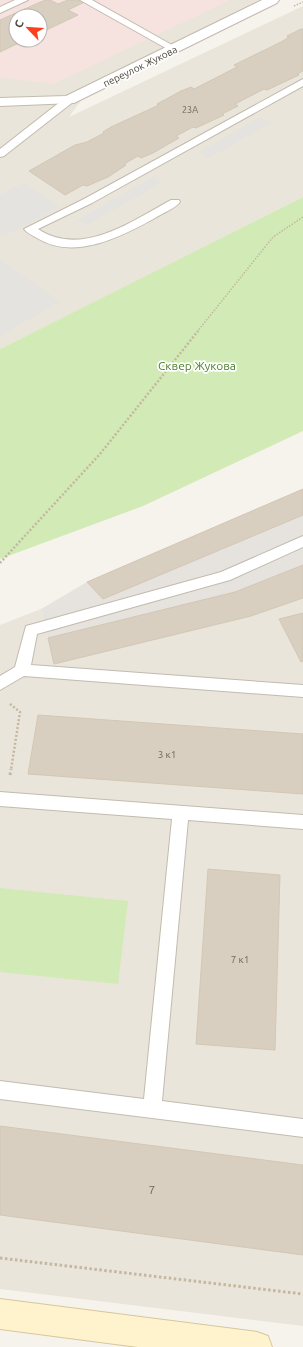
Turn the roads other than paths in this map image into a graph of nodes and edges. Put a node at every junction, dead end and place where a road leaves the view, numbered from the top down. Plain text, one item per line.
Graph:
1 (23, 0) edge
2 (86, 0) edge
3 (272, 0) edge
4 (0, 10) edge
5 (174, 49) junction
6 (303, 82) edge
7 (69, 100) junction
8 (0, 102) edge
9 (0, 154) edge
10 (175, 202) dead end
11 (303, 541) edge
12 (22, 670) junction
13 (0, 684) edge
14 (303, 691) edge
15 (3, 799) edge
16 (181, 813) junction
17 (303, 822) edge
18 (0, 1090) edge
19 (152, 1109) junction
20 (303, 1128) edge
21 (0, 1314) edge
22 (131, 1339) edge
23 (257, 1347) edge

1 - 4 lane
2 - 5 lane
3 - 5 street, переулок Жукова
5 - 7 street, переулок Жукова
6 - 10 lane
7 - 8 street, переулок Жукова
7 - 9 lane
11 - 12 lane
12 - 13 lane
12 - 14 lane
15 - 16 lane
16 - 17 lane
16 - 19 lane
18 - 19 lane
19 - 20 lane
21 - 22 street
22 - 23 street

